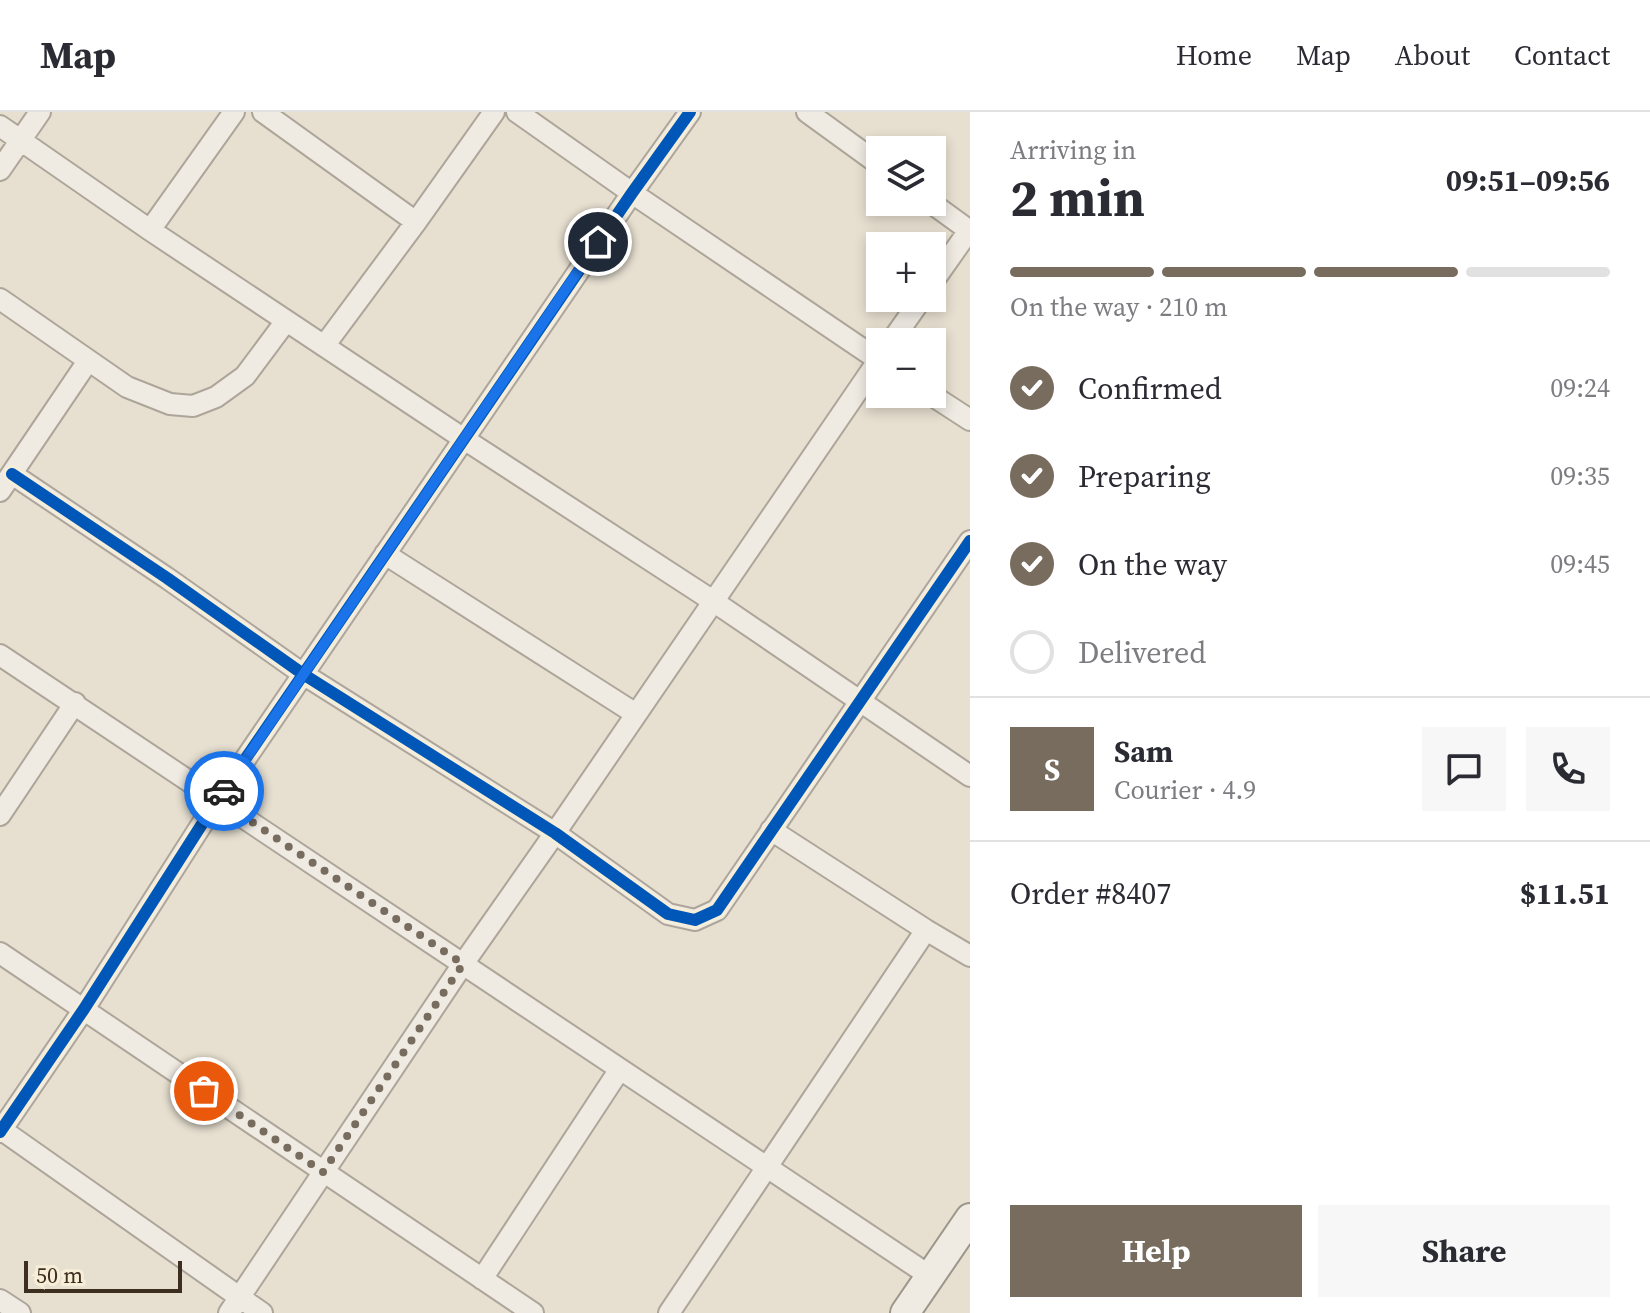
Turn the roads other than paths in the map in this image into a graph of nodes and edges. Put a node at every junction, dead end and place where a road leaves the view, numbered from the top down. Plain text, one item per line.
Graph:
1 (40, 112) edge
2 (234, 112) edge
3 (263, 112) edge
4 (494, 112) edge
5 (517, 112) edge
6 (690, 112) edge
7 (807, 112) edge
8 (0, 126) edge
9 (20, 140) junction
10 (866, 155) edge
11 (0, 170) edge
12 (632, 193) junction
13 (946, 213) edge
14 (416, 222) junction
15 (150, 230) junction
16 (970, 230) edge
17 (946, 263) edge
18 (0, 299) edge
19 (286, 321) junction
20 (324, 346) junction
21 (866, 351) edge
22 (88, 361) junction
23 (866, 379) edge
24 (946, 404) edge
25 (970, 420) edge
26 (464, 439) junction
27 (6, 482) edge
28 (970, 541) edge
29 (385, 554) junction
30 (713, 601) junction
31 (0, 655) edge
32 (303, 674) junction
33 (859, 701) junction
34 (75, 703) junction
35 (636, 714) junction
36 (970, 776) edge
37 (218, 799) junction
38 (0, 815) edge
39 (771, 830) junction
40 (555, 833) junction
41 (926, 930) junction
42 (0, 953) edge
43 (970, 956) edge
44 (463, 964) junction
45 (84, 1009) junction
46 (620, 1069) junction
47 (1, 1131) edge
48 (768, 1168) junction
49 (323, 1172) junction
50 (970, 1218) edge
51 (930, 1276) junction
52 (482, 1279) junction
53 (0, 1300) edge
54 (234, 1305) edge
55 (20, 1313) edge
56 (262, 1313) edge
57 (533, 1313) edge
58 (669, 1313) edge
59 (905, 1313) edge

1 - 9 street
2 - 15 street
3 - 14 street
4 - 14 street
5 - 12 street
6 - 12 street
7 - 10 street
8 - 9 street
9 - 11 street
9 - 15 street
12 - 21 street
12 - 26 street
13 - 16 street
14 - 20 street
15 - 19 street
16 - 17 street
18 - 22 street
19 - 20 street
19 - 22 street
20 - 26 street
22 - 27 street
23 - 30 street
24 - 25 street
26 - 29 street
26 - 30 street
27 - 32 street
28 - 33 street
29 - 32 street
29 - 35 street
30 - 33 street
30 - 35 street
31 - 34 street
32 - 37 street
32 - 40 street
33 - 36 street
33 - 39 street
34 - 37 street
34 - 38 street
35 - 40 street
37 - 44 street
37 - 45 street
39 - 40 street
39 - 41 street
40 - 44 street
41 - 43 street
41 - 48 street
42 - 45 street
44 - 46 street
44 - 49 street
45 - 47 street
45 - 49 street
46 - 48 street
46 - 52 street
47 - 54 street
48 - 51 street
48 - 58 street
49 - 52 street
49 - 54 street
50 - 51 street
51 - 59 street
52 - 57 street
53 - 55 street
54 - 56 street

